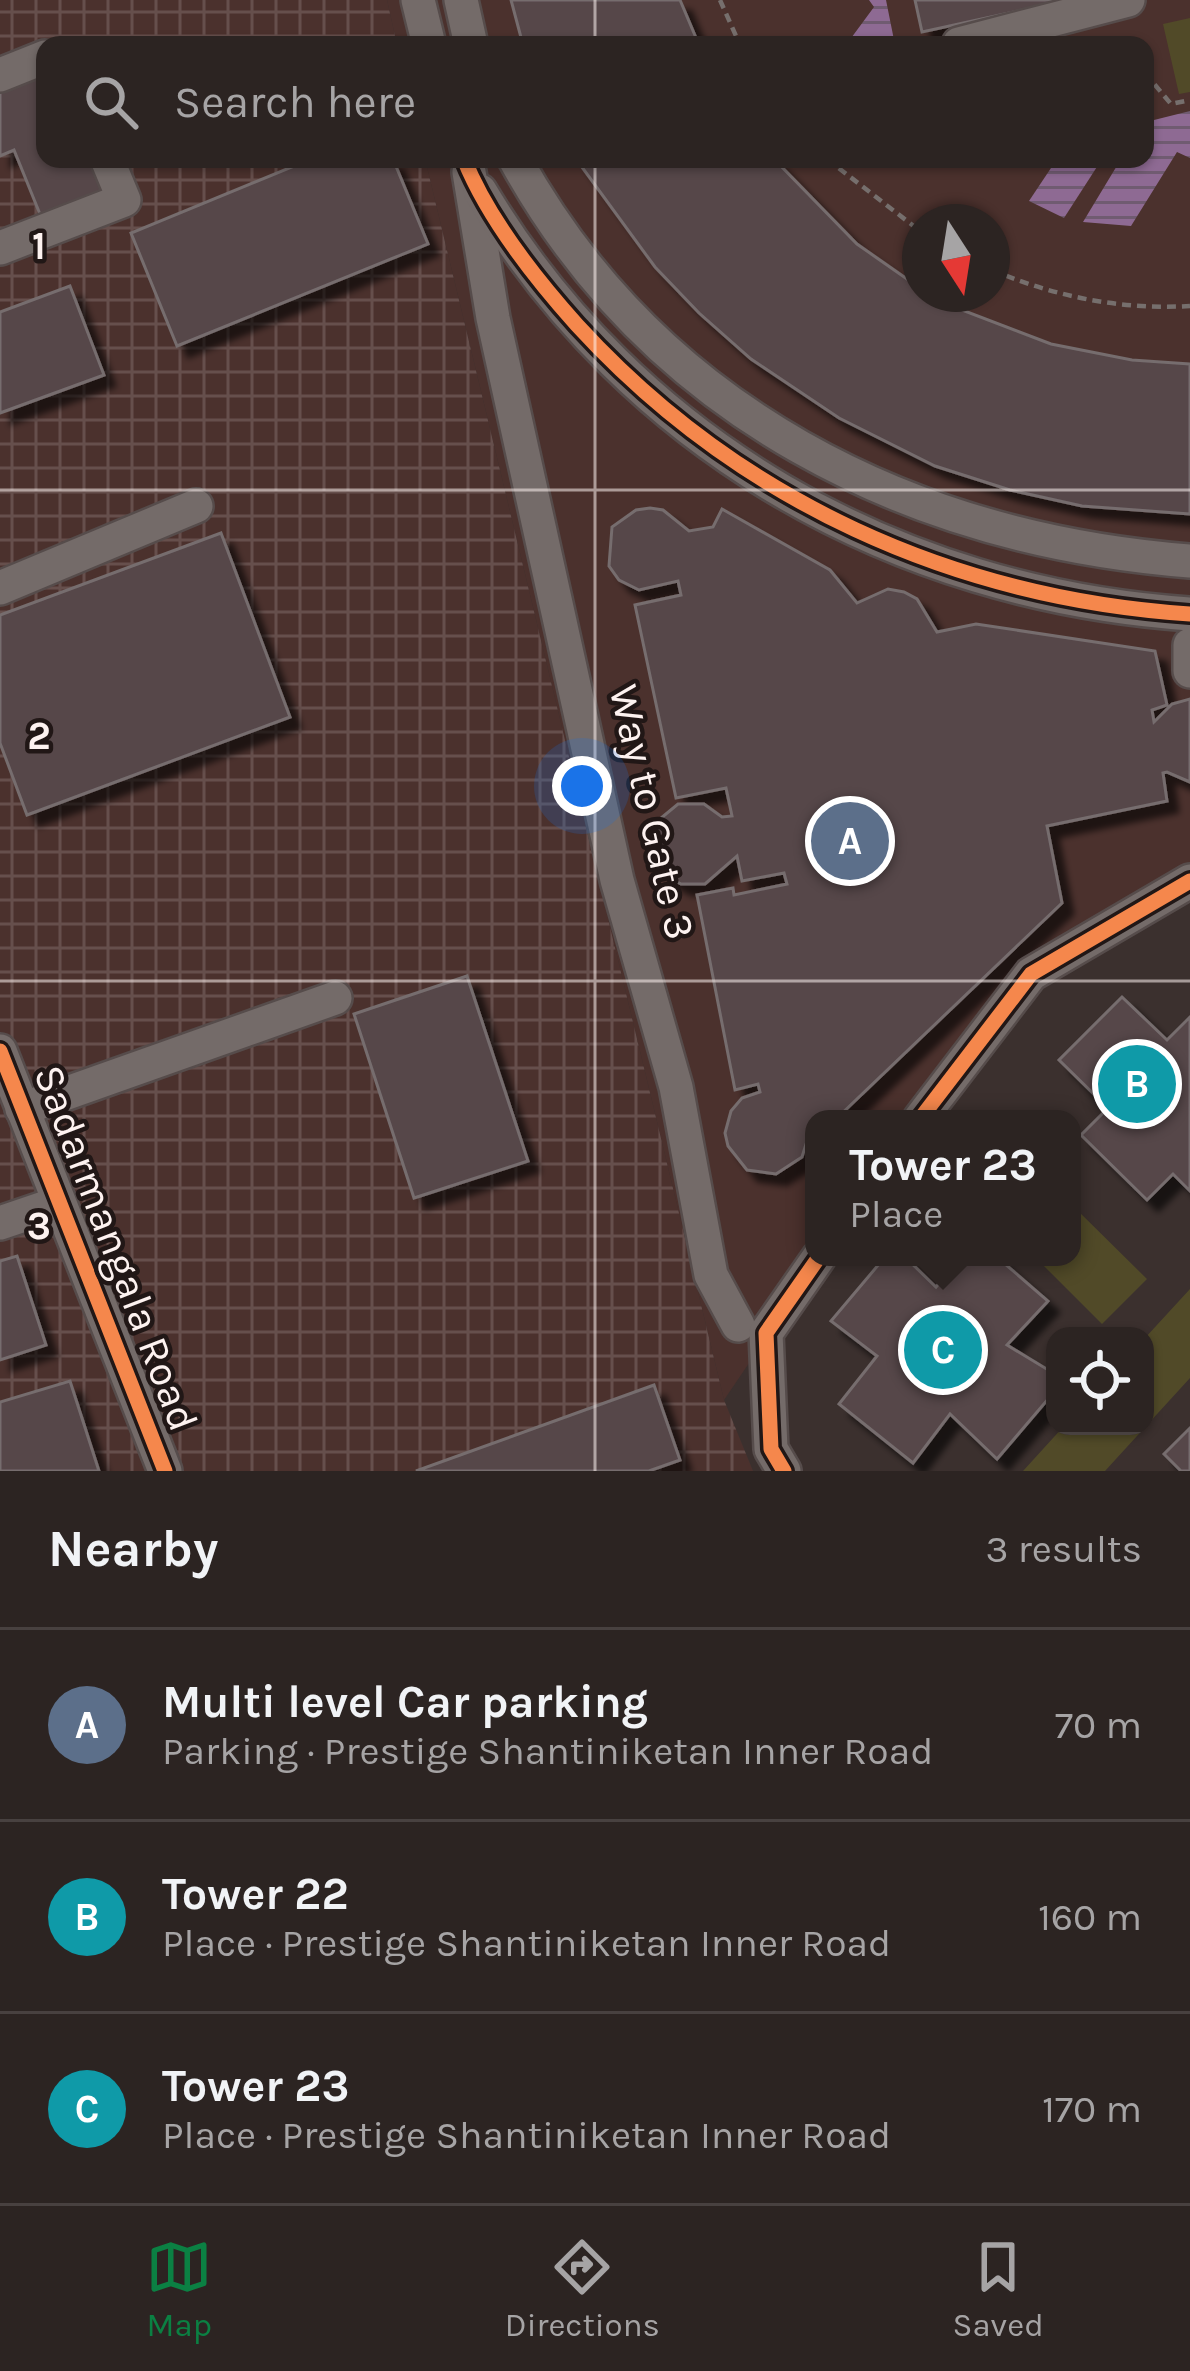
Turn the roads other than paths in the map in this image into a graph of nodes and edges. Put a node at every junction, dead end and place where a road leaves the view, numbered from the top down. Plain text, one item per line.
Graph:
1 (418, 0) edge
2 (460, 0) edge
3 (1128, 0) edge
4 (427, 36) edge
5 (469, 36) edge
6 (990, 36) edge
7 (36, 61) edge
8 (0, 75) edge
9 (111, 168) edge
10 (467, 168) edge
11 (468, 168) edge
12 (521, 168) edge
13 (0, 248) edge
14 (196, 506) dead end
15 (960, 520) junction
16 (1190, 561) edge
17 (943, 567) junction
18 (0, 588) edge
19 (1190, 614) edge
20 (1190, 644) edge
21 (1190, 671) edge
22 (1190, 881) edge
23 (335, 998) dead end
24 (0, 1051) edge
25 (927, 1110) edge
26 (16, 1117) edge
27 (59, 1204) junction
28 (0, 1223) edge
29 (813, 1266) edge
30 (738, 1325) dead end
31 (165, 1471) edge
32 (784, 1471) edge

1 - 4 street
2 - 5 street
3 - 6 street
7 - 8 street
9 - 13 street
10 - 30 street, Way to Gate 3
11 - 17 street
12 - 15 street
14 - 18 street
15 - 16 street
15 - 17 street
17 - 19 street
20 - 21 street
22 - 25 street
23 - 26 street
24 - 26 street, Sadarmangala Road
26 - 27 street, Sadarmangala Road
27 - 28 street
27 - 31 street, Sadarmangala Road
29 - 32 street

